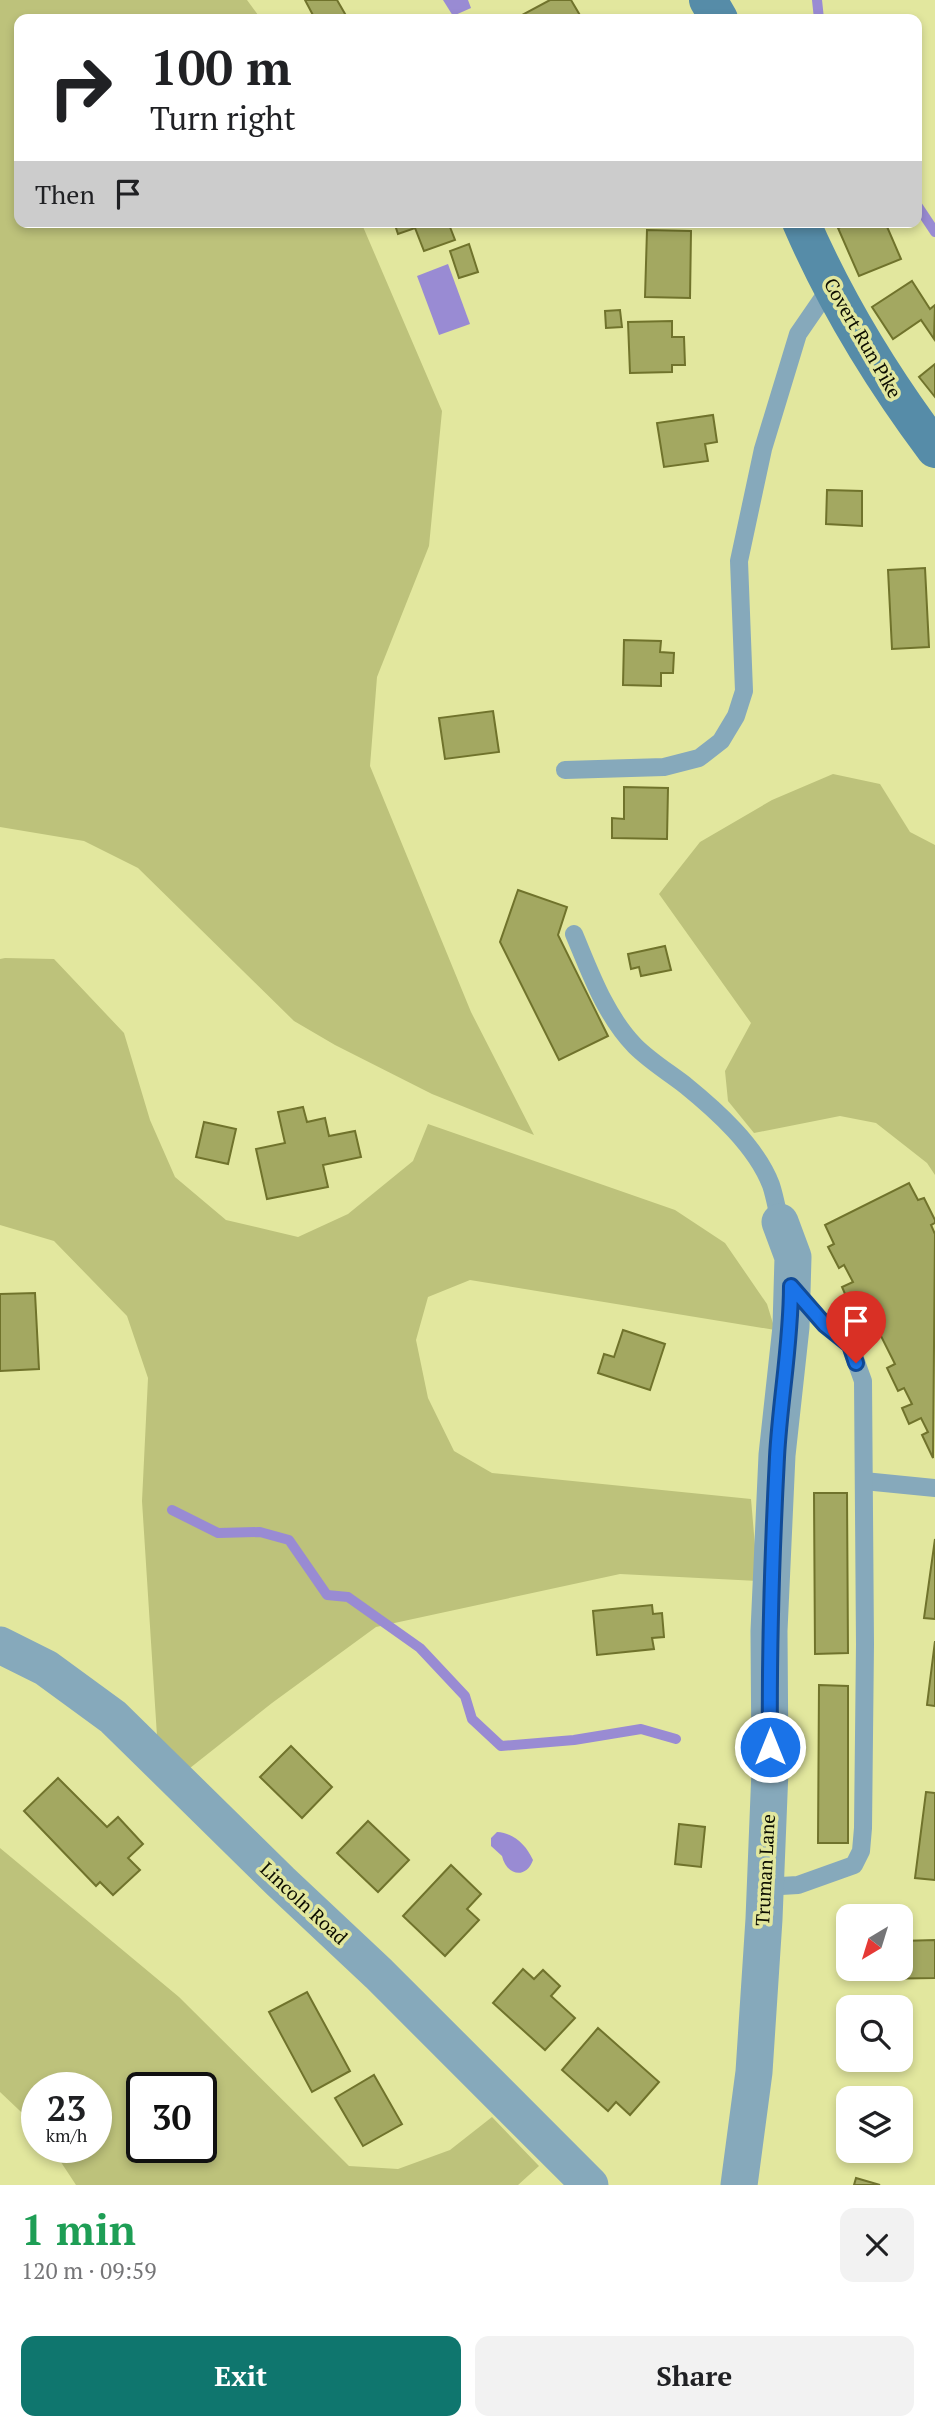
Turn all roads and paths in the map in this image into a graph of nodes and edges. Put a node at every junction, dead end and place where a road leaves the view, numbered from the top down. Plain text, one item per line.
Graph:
1 (805, 228) edge
2 (831, 286) junction
3 (935, 449) edge
4 (565, 770) dead end
5 (574, 934) dead end
6 (780, 1222) joint
7 (791, 1286) junction
8 (864, 1481) junction
9 (935, 1488) edge
10 (0, 1645) edge
11 (764, 1887) junction
12 (590, 2185) edge
13 (739, 2185) edge

1 - 2 street, Covert Run Pike
2 - 3 street, Covert Run Pike
2 - 4 lane
5 - 6 lane
6 - 7 street, Truman Lane
7 - 8 lane
7 - 11 street, Truman Lane
8 - 9 lane
8 - 11 lane
10 - 12 street, Lincoln Road
11 - 13 street, Truman Lane

